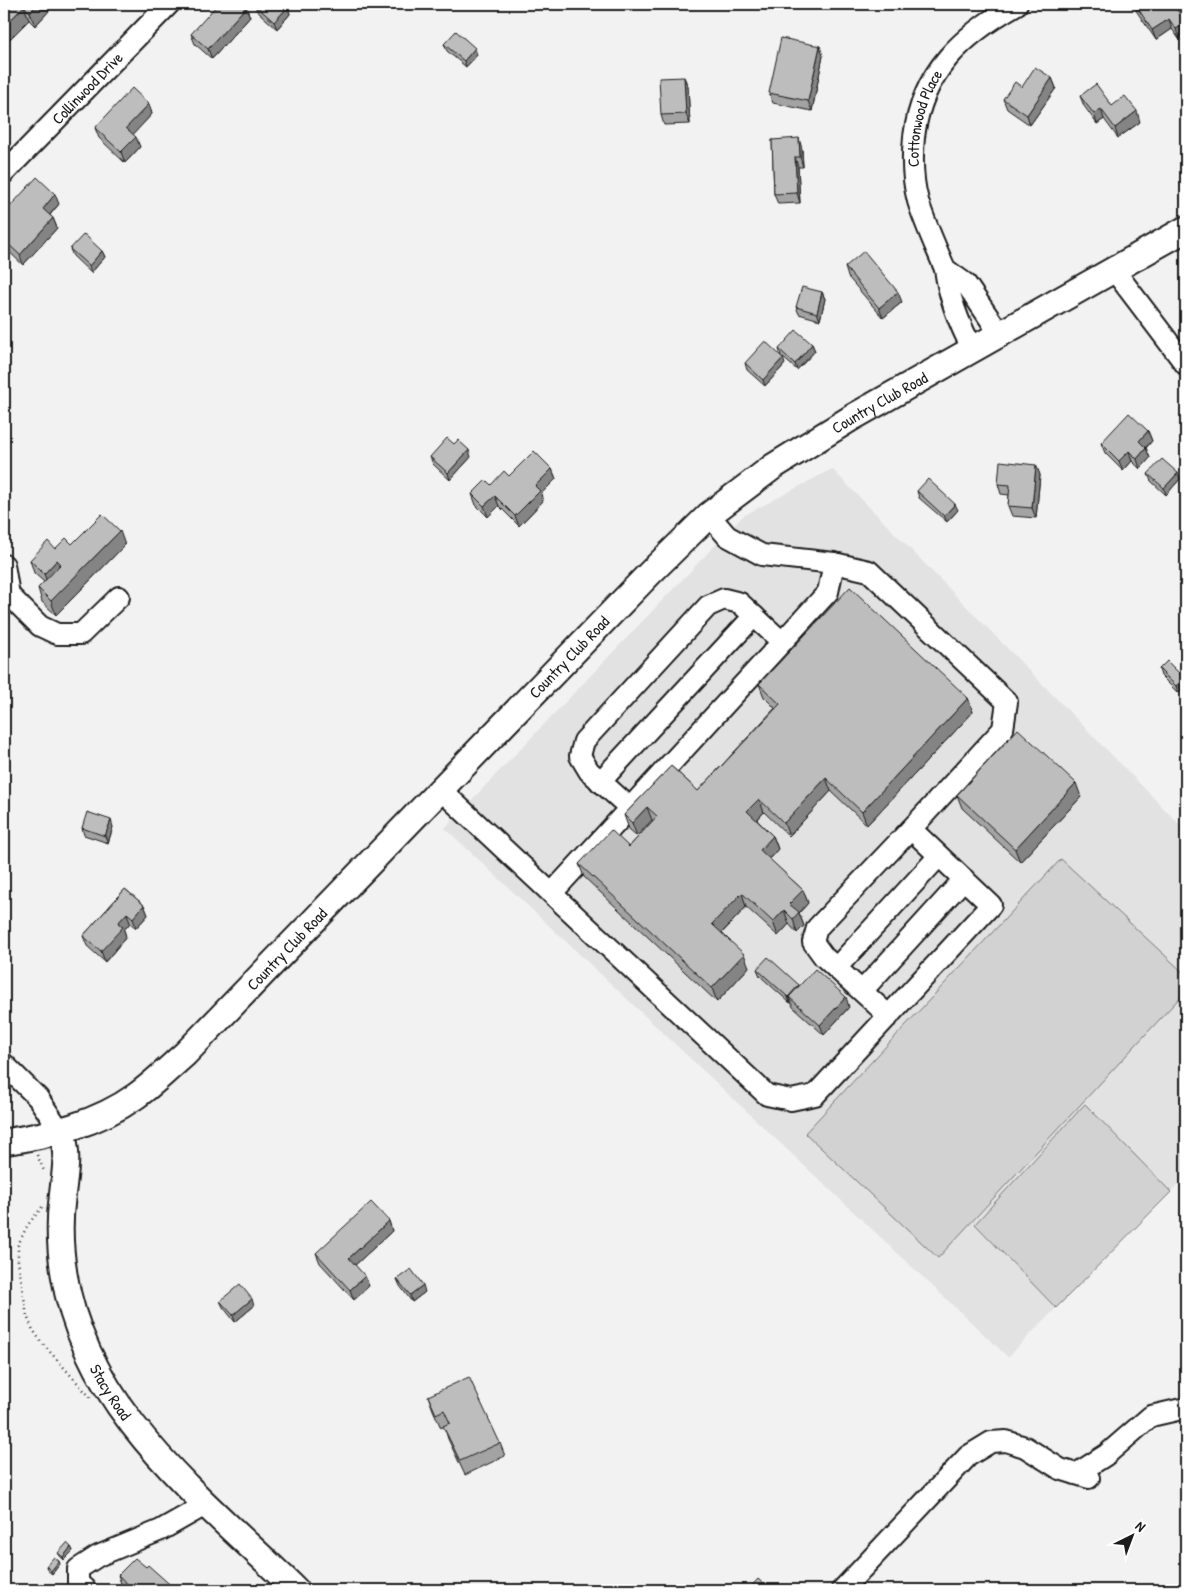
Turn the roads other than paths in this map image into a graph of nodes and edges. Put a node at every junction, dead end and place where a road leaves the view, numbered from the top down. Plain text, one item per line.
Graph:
1 (169, 4) edge
2 (1017, 4) edge
3 (4, 173) edge
4 (1186, 229) edge
5 (945, 269) junction
6 (1114, 270) junction
7 (1000, 334) junction
8 (973, 350) junction
9 (1186, 365) edge
10 (709, 516) junction
11 (834, 563) junction
12 (4, 566) edge
13 (119, 597) dead end
14 (754, 616) junction
15 (782, 642) junction
16 (600, 782) junction
17 (442, 791) junction
18 (630, 808) junction
19 (911, 829) junction
20 (939, 856) junction
21 (964, 879) junction
22 (552, 893) junction
23 (836, 968) junction
24 (862, 991) junction
25 (889, 1016) junction
26 (4, 1064) edge
27 (61, 1132) junction
28 (4, 1142) edge
29 (1186, 1408) edge
30 (207, 1504) junction
31 (86, 1590) edge
32 (296, 1590) edge
33 (842, 1590) edge

1 - 3 street, Collinwood Drive
2 - 5 street, Cottonwood Place
4 - 6 main road, Country Club Road
5 - 7 street
5 - 8 street, Cottonwood Place
6 - 7 main road, Country Club Road
6 - 9 street
7 - 8 main road, Country Club Road
8 - 10 main road, Country Club Road
10 - 11 street
10 - 17 main road, Country Club Road
11 - 15 street
11 - 19 street
12 - 13 street
14 - 15 street
14 - 16 street
14 - 16 street
15 - 18 street
16 - 18 street
17 - 22 street
17 - 27 main road, Country Club Road
18 - 22 street
19 - 20 street
19 - 23 street
20 - 21 street
20 - 23 street
21 - 24 street
21 - 25 street
22 - 25 street
23 - 24 street
24 - 25 street
26 - 27 street
27 - 28 main road, Country Club Road
27 - 30 main road, Stacy Road
29 - 33 street
30 - 31 street
30 - 32 main road, Stacy Road

